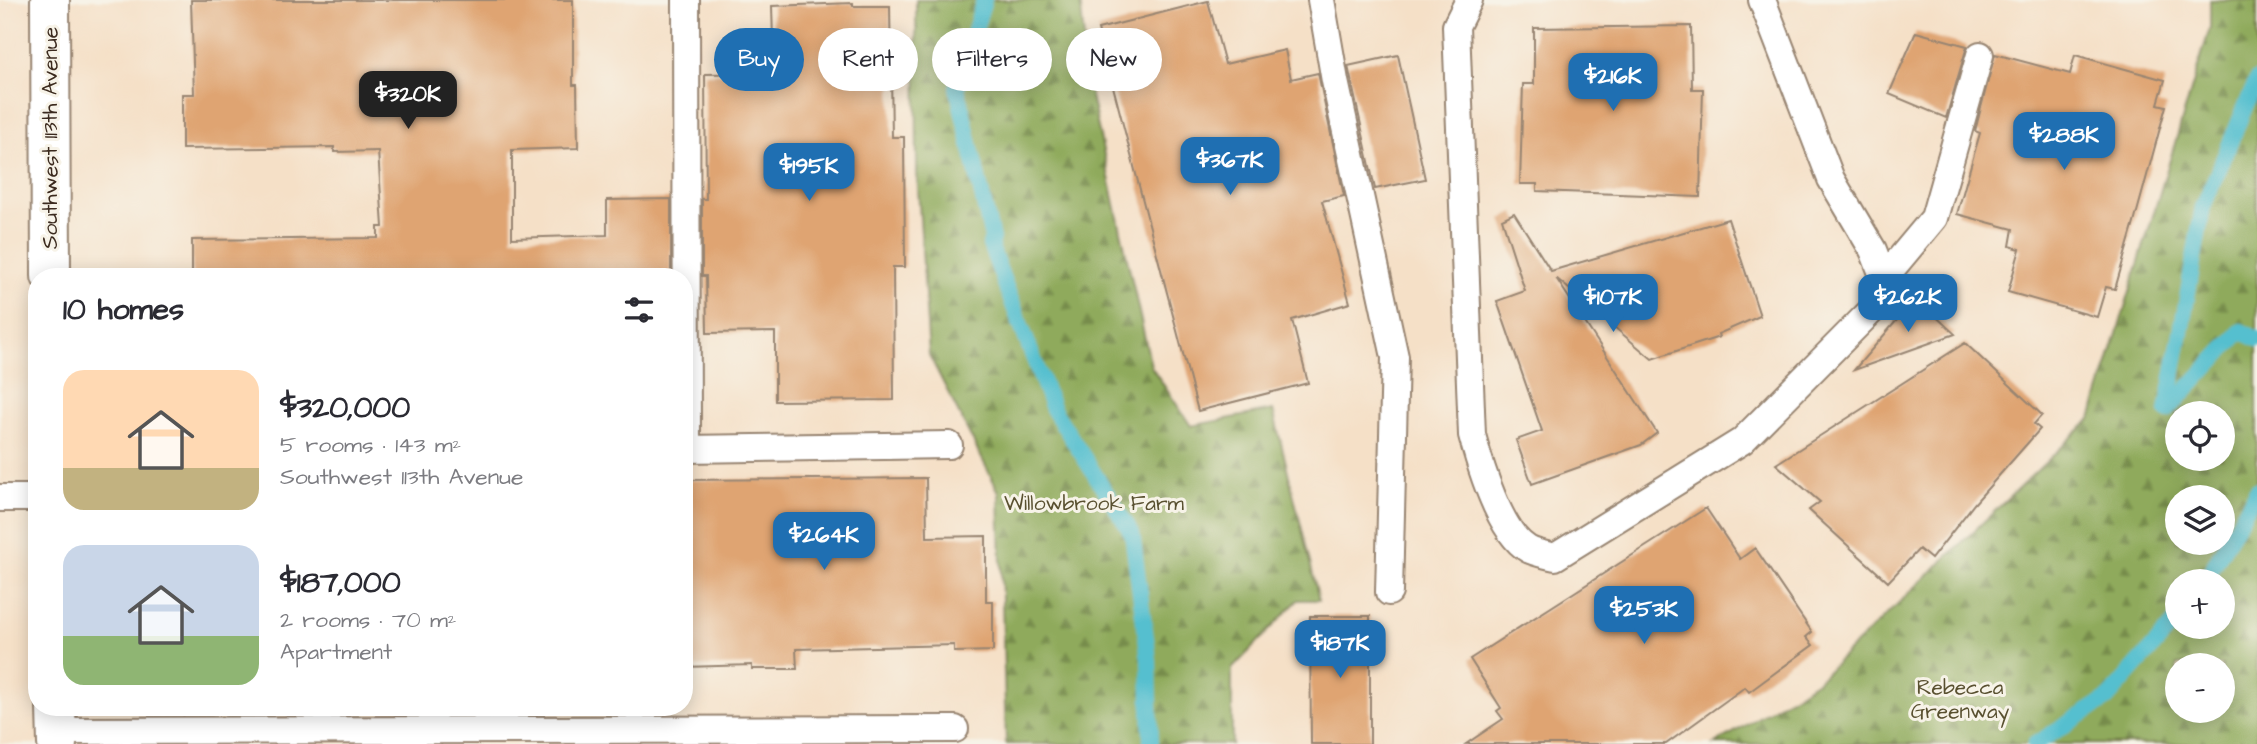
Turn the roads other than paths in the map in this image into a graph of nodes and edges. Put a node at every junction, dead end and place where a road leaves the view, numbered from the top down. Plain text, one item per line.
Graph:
1 (50, 0) edge
2 (686, 0) edge
3 (1321, 0) edge
4 (1469, 0) edge
5 (1762, 0) edge
6 (1980, 55) dead end
7 (51, 268) edge
8 (686, 268) edge
9 (1884, 278) junction
10 (949, 445) dead end
11 (693, 449) edge
12 (0, 498) edge
13 (28, 498) edge
14 (1389, 592) dead end
15 (56, 727) edge
16 (955, 729) dead end

1 - 7 street, Southwest 113th Avenue
2 - 8 lane
3 - 14 lane
4 - 9 lane
5 - 9 lane
6 - 9 lane
10 - 11 lane
12 - 13 lane
15 - 16 lane

